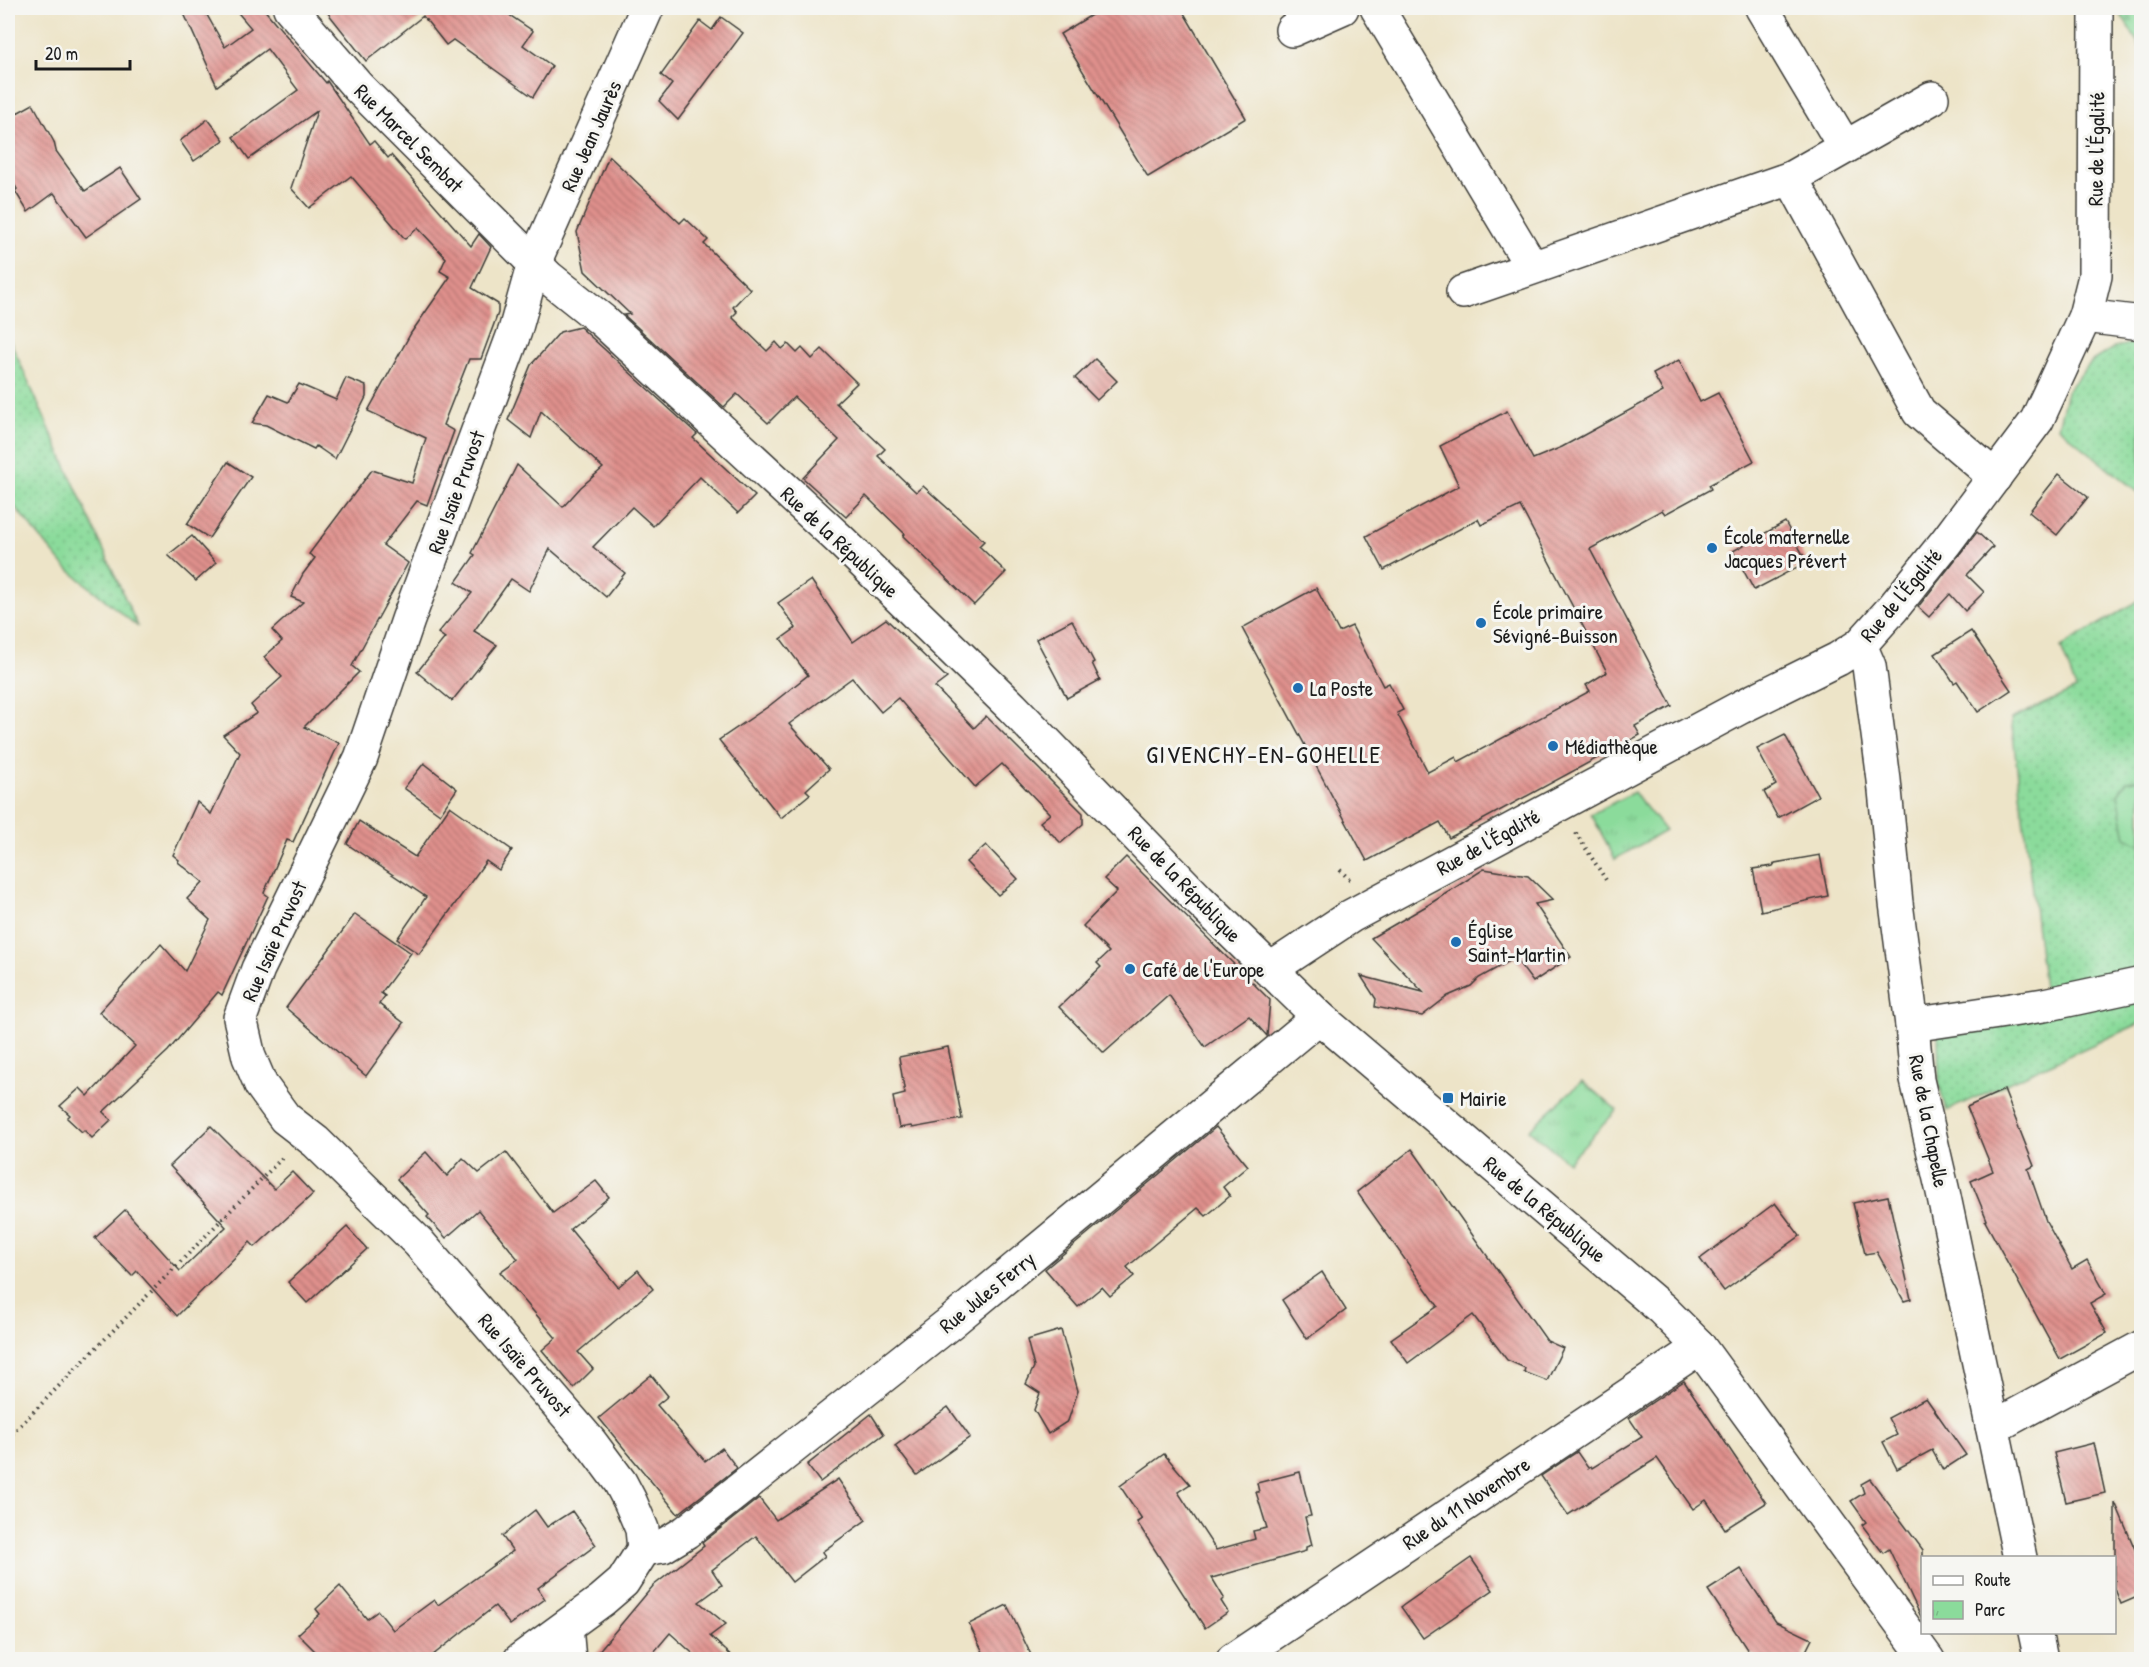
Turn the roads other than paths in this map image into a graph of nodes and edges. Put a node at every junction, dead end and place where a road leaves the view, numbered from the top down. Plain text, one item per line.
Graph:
1 (290, 8) edge
2 (647, 8) edge
3 (1342, 8) edge
4 (1377, 8) edge
5 (1762, 8) edge
6 (2096, 8) edge
7 (1292, 30) dead end
8 (1932, 98) dead end
9 (1845, 147) junction
10 (1791, 178) junction
11 (534, 263) junction
12 (1532, 267) junction
13 (1463, 292) dead end
14 (2085, 315) junction
15 (2142, 323) edge
16 (1995, 477) junction
17 (1860, 645) junction
18 (1278, 963) junction
19 (2142, 984) edge
20 (1319, 1017) junction
21 (1912, 1025) junction
22 (1698, 1345) junction
23 (2142, 1347) edge
24 (1992, 1425) junction
25 (644, 1549) junction
26 (2020, 1556) edge
27 (566, 1627) junction
28 (2035, 1634) edge
29 (520, 1659) edge
30 (569, 1659) edge
31 (1233, 1659) edge
32 (1928, 1659) edge
33 (2041, 1659) edge

1 - 11 street, Rue Marcel Sembat
2 - 11 street, Rue Jean Jaurès
3 - 7 street
4 - 12 street
5 - 9 street
6 - 14 street, Rue de l'Égalité
8 - 9 street
9 - 10 street
10 - 12 street
10 - 16 street
11 - 18 street, Rue de la République
11 - 25 street, Rue Isaïe Pruvost
12 - 13 street
14 - 15 street
14 - 16 street, Rue de l'Égalité
16 - 17 street, Rue de l'Égalité
17 - 18 street, Rue de l'Égalité
17 - 21 street, Rue de la Chapelle
18 - 20 street, Rue de la République
19 - 21 street
20 - 22 street, Rue de la République
20 - 25 street, Rue Jules Ferry
21 - 24 street, Rue de la Chapelle
22 - 31 street, Rue du 11 Novembre
22 - 32 street, Rue de la République
23 - 24 street
24 - 26 street, Rue de la Chapelle
25 - 27 street
27 - 29 street
27 - 30 street
28 - 33 street

